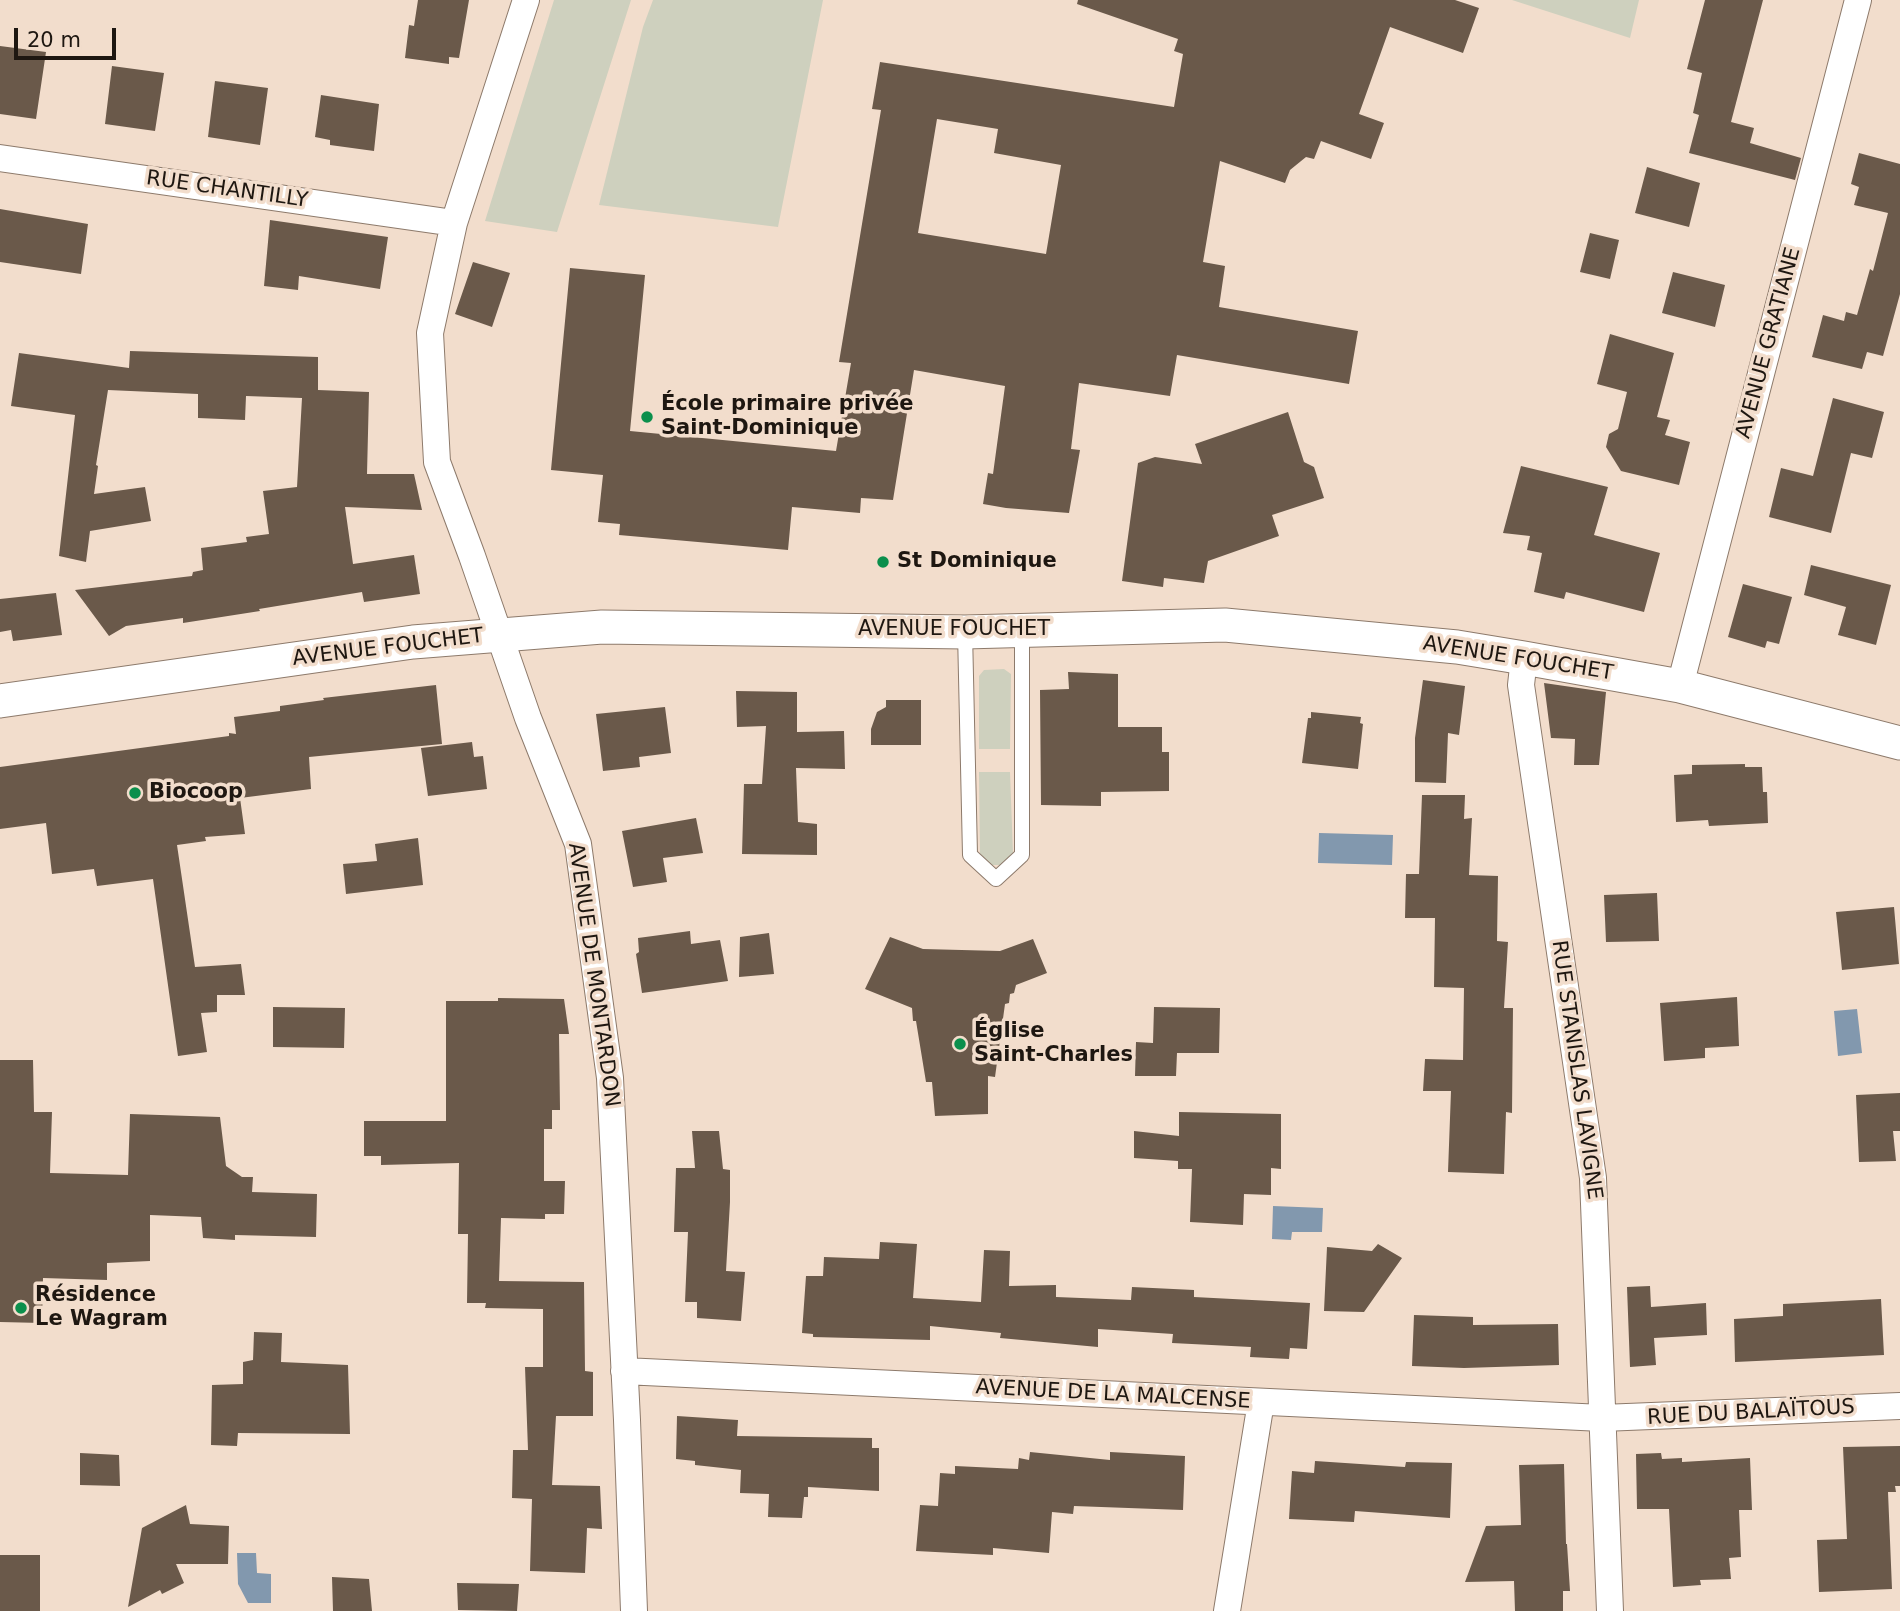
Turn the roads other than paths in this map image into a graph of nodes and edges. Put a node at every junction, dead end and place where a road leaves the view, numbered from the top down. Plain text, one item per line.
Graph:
1 (526, 0) edge
2 (1858, 0) edge
3 (0, 158) edge
4 (453, 223) junction
5 (1022, 630) junction
6 (965, 632) junction
7 (500, 635) junction
8 (1524, 658) junction
9 (1681, 686) junction
10 (0, 701) edge
11 (1900, 743) edge
12 (624, 1371) junction
13 (1261, 1402) junction
14 (1900, 1406) edge
15 (1602, 1418) junction
16 (634, 1611) edge
17 (1227, 1611) edge
18 (1610, 1611) edge

1 - 4 street, AVENUE DE MONTARDON
2 - 9 street, AVENUE GRATIANE
3 - 4 street, RUE CHANTILLY
4 - 7 street, AVENUE DE MONTARDON
5 - 6 street, AVENUE FOUCHET
5 - 6 lane
5 - 8 street, AVENUE FOUCHET
6 - 7 street, AVENUE FOUCHET
7 - 10 street, AVENUE FOUCHET
7 - 12 street, AVENUE DE MONTARDON
8 - 9 street, AVENUE FOUCHET
8 - 15 street, RUE STANISLAS LAVIGNE
9 - 11 street, AVENUE FOUCHET
12 - 13 street, AVENUE DE LA MALCENSE
12 - 16 street, AVENUE DE MONTARDON
13 - 15 street, AVENUE DE LA MALCENSE
13 - 17 street
14 - 15 street, RUE DU BALAÏTOUS
15 - 18 street, RUE STANISLAS LAVIGNE

